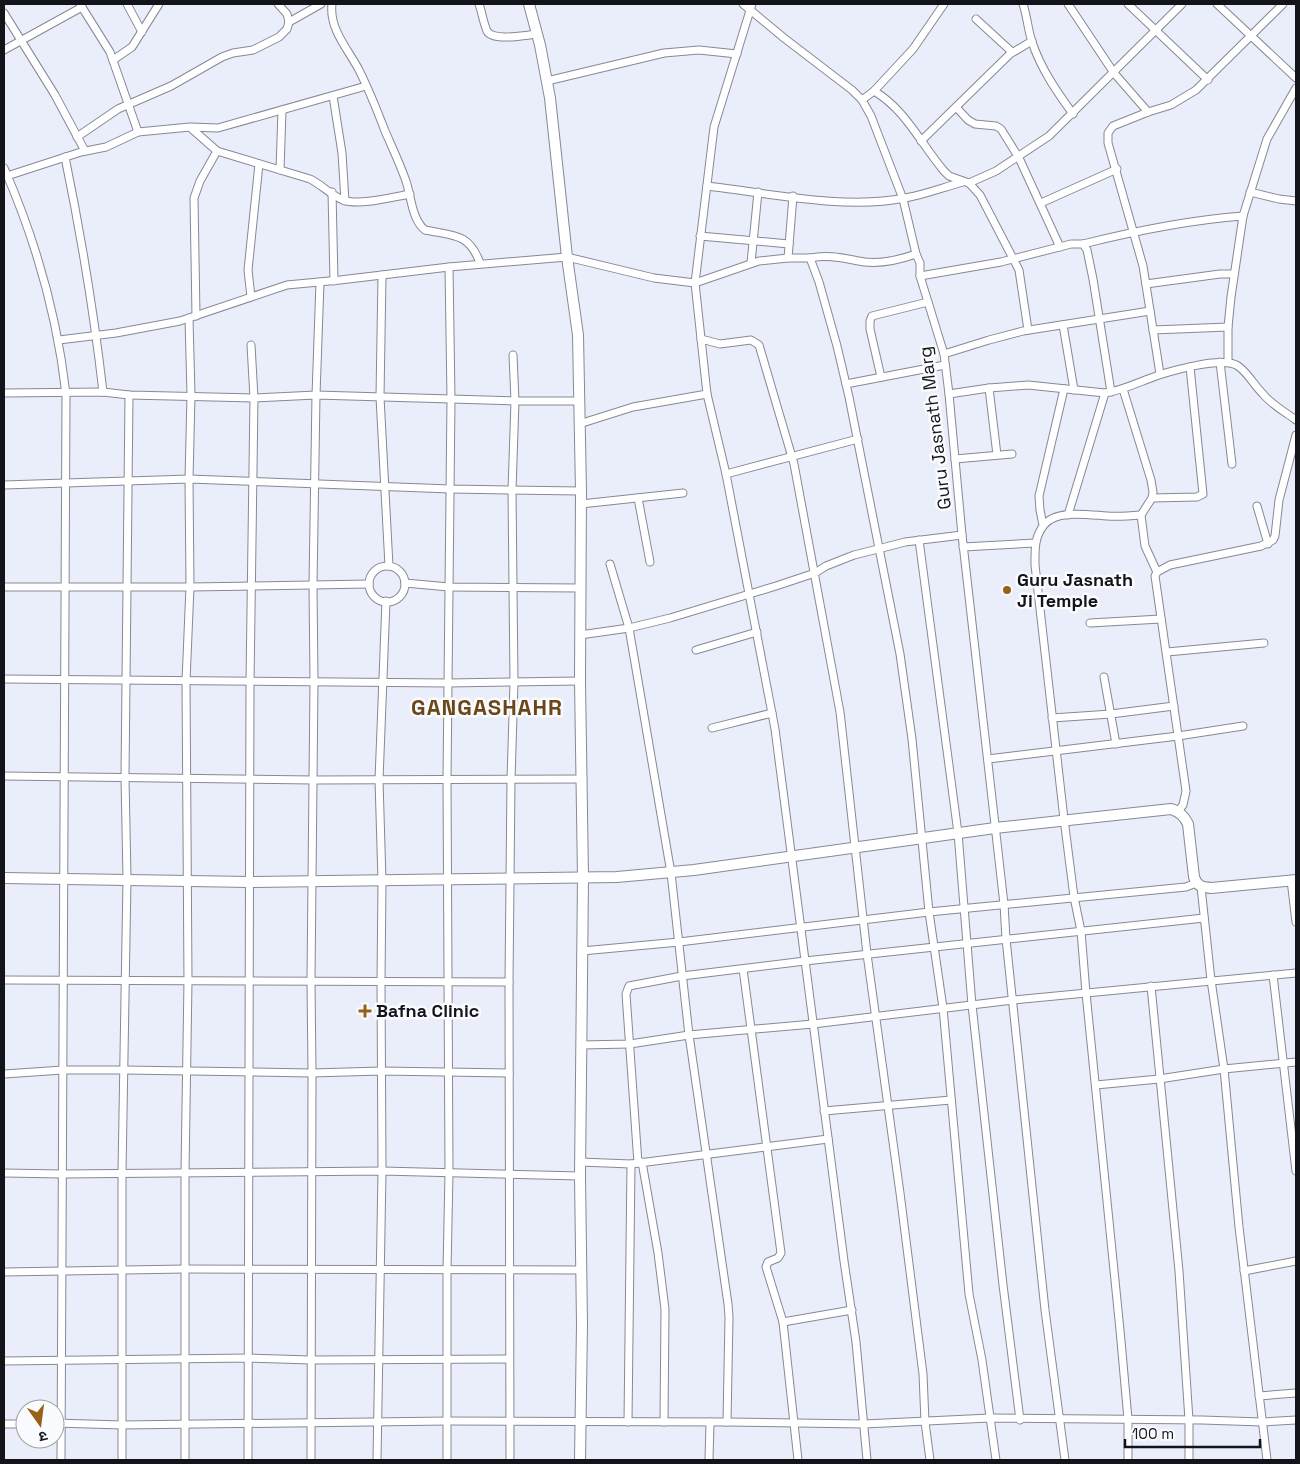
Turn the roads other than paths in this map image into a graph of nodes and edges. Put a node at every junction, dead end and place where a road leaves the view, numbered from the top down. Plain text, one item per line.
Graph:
1 (127, 4) edge
2 (159, 4) edge
3 (278, 4) edge
4 (321, 4) edge
5 (332, 4) edge
6 (478, 4) edge
7 (529, 4) edge
8 (743, 4) edge
9 (944, 4) edge
10 (1068, 4) edge
11 (1128, 4) edge
12 (1182, 4) edge
13 (1217, 4) edge
14 (1283, 4) edge
15 (1026, 5) edge
16 (81, 6) edge
17 (751, 7) edge
18 (4, 12) edge
19 (976, 20) dead end
20 (289, 22) junction
21 (1155, 30) junction
22 (142, 32) junction
23 (537, 34) junction
24 (1251, 35) junction
25 (21, 41) junction
26 (1032, 41) junction
27 (4, 50) edge
28 (1012, 52) junction
29 (737, 54) junction
30 (113, 60) junction
31 (1114, 72) junction
32 (1296, 78) edge
33 (1208, 80) junction
34 (547, 81) junction
35 (366, 86) junction
36 (1296, 88) edge
37 (874, 91) junction
38 (333, 96) junction
39 (862, 100) junction
40 (127, 104) junction
41 (956, 108) junction
42 (282, 110) junction
43 (1148, 112) junction
44 (1073, 114) junction
45 (190, 127) junction
46 (138, 132) junction
47 (77, 137) junction
48 (921, 141) junction
49 (85, 151) junction
50 (218, 151) junction
51 (66, 157) junction
52 (1019, 158) junction
53 (259, 164) junction
54 (4, 168) edge
55 (1117, 169) junction
56 (280, 170) junction
57 (7, 176) junction
58 (967, 182) junction
59 (707, 186) junction
60 (332, 192) junction
61 (758, 192) junction
62 (1250, 192) junction
63 (410, 194) junction
64 (793, 196) junction
65 (903, 199) junction
66 (345, 200) junction
67 (1296, 201) edge
68 (1041, 204) junction
69 (1243, 216) junction
70 (1135, 232) junction
71 (700, 236) junction
72 (754, 241) junction
73 (789, 244) junction
74 (1083, 244) junction
75 (1060, 247) junction
76 (916, 254) junction
77 (568, 257) junction
78 (788, 258) junction
79 (810, 258) junction
80 (1013, 258) junction
81 (480, 263) junction
82 (751, 263) junction
83 (450, 267) junction
84 (1234, 274) junction
85 (382, 275) junction
86 (920, 276) junction
87 (334, 281) junction
88 (320, 282) junction
89 (695, 283) junction
90 (1146, 284) junction
91 (251, 297) junction
92 (928, 302) junction
93 (1150, 311) junction
94 (193, 317) junction
95 (1099, 319) junction
96 (1063, 325) junction
97 (1228, 328) junction
98 (1028, 330) junction
99 (1153, 330) junction
100 (97, 336) junction
101 (701, 339) junction
102 (59, 340) junction
103 (251, 346) dead end
104 (944, 354) junction
105 (513, 355) dead end
106 (1220, 362) junction
107 (1228, 362) junction
108 (945, 365) junction
109 (1190, 367) junction
110 (1160, 374) junction
111 (881, 377) junction
112 (846, 384) junction
113 (989, 388) junction
114 (1064, 389) junction
115 (1123, 389) junction
116 (1074, 390) junction
117 (103, 392) junction
118 (1108, 392) junction
119 (4, 394) edge
120 (66, 394) junction
121 (707, 394) junction
122 (949, 394) junction
123 (129, 395) junction
124 (316, 395) junction
125 (191, 396) junction
126 (380, 397) junction
127 (254, 398) junction
128 (451, 399) junction
129 (516, 401) junction
130 (578, 401) junction
131 (1296, 420) edge
132 (579, 424) junction
133 (1296, 435) edge
134 (858, 439) junction
135 (1012, 454) dead end
136 (997, 455) junction
137 (792, 456) junction
138 (955, 459) junction
139 (1232, 464) dead end
140 (726, 474) junction
141 (189, 479) junction
142 (129, 480) junction
143 (254, 482) junction
144 (314, 482) junction
145 (66, 483) junction
146 (4, 485) edge
147 (384, 486) junction
148 (450, 489) junction
149 (512, 490) junction
150 (581, 491) junction
151 (683, 493) dead end
152 (638, 498) junction
153 (1152, 498) junction
154 (581, 504) junction
155 (1256, 506) dead end
156 (1068, 515) junction
157 (1141, 515) junction
158 (1043, 525) junction
159 (962, 535) junction
160 (919, 540) junction
161 (1035, 543) junction
162 (1268, 544) junction
163 (963, 547) junction
164 (878, 549) junction
165 (650, 562) dead end
166 (610, 564) dead end
167 (389, 566) junction
168 (1157, 572) junction
169 (815, 573) junction
170 (405, 583) junction
171 (369, 584) junction
172 (252, 585) junction
173 (313, 585) junction
174 (4, 587) edge
175 (126, 587) junction
176 (190, 587) junction
177 (449, 587) junction
178 (66, 588) junction
179 (512, 588) junction
180 (580, 588) junction
181 (750, 594) junction
182 (386, 601) junction
183 (1161, 619) junction
184 (1090, 623) dead end
185 (629, 628) junction
186 (757, 632) junction
187 (580, 635) junction
188 (1264, 643) dead end
189 (696, 650) dead end
190 (1167, 652) junction
191 (1104, 677) dead end
192 (4, 679) edge
193 (65, 680) junction
194 (127, 681) junction
195 (186, 681) junction
196 (580, 681) junction
197 (250, 682) junction
198 (314, 682) junction
199 (382, 682) junction
200 (514, 682) junction
201 (448, 683) junction
202 (1174, 706) junction
203 (772, 713) junction
204 (1111, 714) junction
205 (1052, 718) junction
206 (1243, 726) dead end
207 (712, 728) dead end
208 (1178, 736) junction
209 (1116, 744) junction
210 (1056, 751) junction
211 (988, 759) junction
212 (4, 776) edge
213 (65, 777) junction
214 (125, 777) junction
215 (188, 778) junction
216 (250, 779) junction
217 (582, 779) junction
218 (314, 780) junction
219 (380, 780) junction
220 (447, 780) junction
221 (511, 780) junction
222 (1178, 811) junction
223 (1064, 819) junction
224 (995, 828) junction
225 (958, 833) junction
226 (922, 838) junction
227 (854, 848) junction
228 (791, 857) junction
229 (671, 873) junction
230 (4, 878) edge
231 (63, 878) junction
232 (510, 878) junction
233 (583, 878) junction
234 (127, 879) junction
235 (447, 879) junction
236 (186, 880) junction
237 (1294, 880) edge
238 (312, 881) junction
239 (382, 881) junction
240 (250, 882) junction
241 (1198, 885) junction
242 (1074, 897) junction
243 (1004, 904) junction
244 (965, 908) junction
245 (929, 912) junction
246 (1204, 918) junction
247 (863, 920) junction
248 (1296, 922) edge
249 (801, 926) junction
250 (1081, 931) junction
251 (1006, 939) junction
252 (678, 942) junction
253 (966, 943) junction
254 (933, 947) junction
255 (582, 951) junction
256 (867, 954) junction
257 (805, 961) junction
258 (743, 968) junction
259 (1296, 973) edge
260 (1273, 975) junction
261 (682, 976) junction
262 (4, 980) edge
263 (64, 980) junction
264 (126, 980) junction
265 (250, 980) junction
266 (311, 980) junction
267 (1211, 980) junction
268 (188, 981) junction
269 (381, 982) junction
270 (448, 982) junction
271 (509, 982) junction
272 (1151, 986) junction
273 (1086, 993) junction
274 (1013, 1000) junction
275 (972, 1005) junction
276 (943, 1008) junction
277 (876, 1016) junction
278 (813, 1024) junction
279 (751, 1030) junction
280 (688, 1036) junction
281 (630, 1044) junction
282 (581, 1045) junction
283 (1296, 1062) edge
284 (1284, 1063) junction
285 (1224, 1069) junction
286 (63, 1070) junction
287 (124, 1070) junction
288 (381, 1071) junction
289 (187, 1072) junction
290 (248, 1072) junction
291 (448, 1072) junction
292 (509, 1072) junction
293 (312, 1073) junction
294 (4, 1074) edge
295 (1159, 1079) junction
296 (1096, 1085) junction
297 (952, 1100) junction
298 (888, 1106) junction
299 (824, 1112) junction
300 (828, 1139) junction
301 (767, 1146) junction
302 (706, 1154) junction
303 (580, 1162) junction
304 (637, 1163) junction
305 (248, 1171) junction
306 (312, 1171) junction
307 (382, 1171) junction
308 (1296, 1171) edge
309 (4, 1172) edge
310 (185, 1172) junction
311 (122, 1173) junction
312 (449, 1173) junction
313 (62, 1174) junction
314 (508, 1174) junction
315 (580, 1176) junction
316 (1296, 1261) edge
317 (185, 1269) junction
318 (248, 1269) junction
319 (510, 1269) junction
320 (123, 1270) junction
321 (311, 1270) junction
322 (380, 1270) junction
323 (447, 1270) junction
324 (582, 1270) junction
325 (61, 1271) junction
326 (1244, 1271) junction
327 (4, 1272) edge
328 (852, 1310) junction
329 (783, 1322) junction
330 (185, 1358) junction
331 (249, 1358) junction
332 (61, 1359) junction
333 (123, 1359) junction
334 (447, 1359) junction
335 (509, 1359) junction
336 (310, 1360) junction
337 (379, 1360) junction
338 (4, 1361) edge
339 (1296, 1393) edge
340 (1259, 1396) junction
341 (59, 1399) edge
342 (990, 1418) junction
343 (1060, 1419) junction
344 (1128, 1419) junction
345 (1020, 1420) junction
346 (1189, 1420) junction
347 (1296, 1420) edge
348 (377, 1421) junction
349 (448, 1421) junction
350 (511, 1422) junction
351 (580, 1422) junction
352 (628, 1422) junction
353 (664, 1422) junction
354 (710, 1422) junction
355 (727, 1422) junction
356 (925, 1422) junction
357 (1262, 1422) junction
358 (65, 1423) edge
359 (311, 1423) junction
360 (248, 1424) junction
361 (795, 1424) junction
362 (864, 1424) junction
363 (122, 1425) junction
364 (186, 1425) junction
365 (122, 1460) edge
366 (185, 1460) edge
367 (248, 1460) edge
368 (311, 1460) edge
369 (377, 1460) edge
370 (447, 1460) edge
371 (510, 1460) edge
372 (580, 1460) edge
373 (709, 1460) edge
374 (798, 1460) edge
375 (867, 1460) edge
376 (930, 1460) edge
377 (996, 1460) edge
378 (1065, 1460) edge
379 (1128, 1460) edge
380 (1189, 1460) edge
381 (1266, 1460) edge

1 - 22 street
2 - 22 street
3 - 20 street
4 - 20 street
5 - 35 street
6 - 23 street
7 - 23 street
8 - 17 street, Guru Jasnath Marg
9 - 37 street
10 - 31 street
11 - 21 street
12 - 21 street
13 - 24 street
14 - 24 street
15 - 26 street
16 - 25 street
16 - 30 street
17 - 29 street
17 - 39 street, Guru Jasnath Marg
18 - 25 street
19 - 28 street
20 - 40 street
21 - 31 street
21 - 33 street
22 - 30 street
23 - 34 street
24 - 32 street
24 - 33 street
25 - 27 street
25 - 47 street
26 - 28 street
26 - 44 street
28 - 41 street
29 - 34 street
29 - 59 street
30 - 40 street
31 - 43 street
31 - 44 street
33 - 43 street
34 - 77 street
35 - 38 street
35 - 63 street
36 - 62 street
37 - 39 street
37 - 48 street
38 - 42 street
38 - 66 street
39 - 65 street, Guru Jasnath Marg
40 - 46 street
40 - 47 street
41 - 48 street
41 - 52 street
42 - 45 street
42 - 56 street
43 - 55 street
44 - 52 street
45 - 46 street
45 - 50 street
46 - 49 street
47 - 49 street
48 - 58 street
49 - 51 street
50 - 53 street
50 - 94 street
51 - 57 street
51 - 100 street
52 - 58 street
52 - 68 street
53 - 56 street
53 - 91 street
54 - 57 street
55 - 68 street
55 - 70 street
56 - 60 street
57 - 102 street
58 - 65 street
58 - 80 street
59 - 61 street
59 - 71 street
60 - 66 street
60 - 87 street
61 - 64 street
61 - 72 street
62 - 67 street
62 - 69 street
63 - 66 street
63 - 81 street
64 - 65 street
64 - 73 street
65 - 76 street, Guru Jasnath Marg
68 - 75 street
69 - 70 street
69 - 84 street
70 - 74 street
70 - 90 street
71 - 72 street
71 - 89 street
72 - 73 street
72 - 82 street
73 - 78 street
74 - 75 street
74 - 95 street
75 - 80 street
76 - 79 street
76 - 86 street, Guru Jasnath Marg
77 - 81 street
77 - 89 street
77 - 130 street
78 - 79 street
78 - 82 street
79 - 112 street
80 - 86 street
80 - 98 street
81 - 83 street
82 - 89 street
83 - 85 street
83 - 128 street
84 - 90 street
84 - 97 street
85 - 87 street
85 - 126 street
86 - 92 street, Guru Jasnath Marg
87 - 88 street
88 - 91 street
88 - 124 street
89 - 101 street
90 - 93 street
91 - 94 street
92 - 104 street, Guru Jasnath Marg
92 - 111 street
93 - 95 street
93 - 99 street
94 - 100 street
94 - 125 street
95 - 96 street
95 - 118 street
96 - 98 street
96 - 116 street
97 - 99 street
97 - 107 street
98 - 104 street
99 - 110 street
100 - 102 street
100 - 117 street
101 - 121 street
101 - 137 street
102 - 120 street
103 - 127 street
104 - 108 street, Guru Jasnath Marg
105 - 129 street
106 - 107 street
106 - 109 street
106 - 139 street
107 - 131 street
108 - 111 street
108 - 122 street, Guru Jasnath Marg
109 - 110 street
109 - 153 street
110 - 115 street
111 - 112 street
112 - 134 street
113 - 114 street
113 - 122 street
113 - 136 street
114 - 116 street
114 - 158 street
115 - 118 street
115 - 153 street
116 - 118 street
117 - 120 street
117 - 123 street
118 - 156 street
119 - 120 street
120 - 145 street
121 - 132 street
121 - 140 street
122 - 138 street, Guru Jasnath Marg
123 - 125 street
123 - 142 street
124 - 126 street
124 - 127 street
124 - 144 street
125 - 127 street
125 - 141 street
126 - 128 street
126 - 147 street
127 - 143 street
128 - 129 street
128 - 148 street
129 - 130 street
129 - 149 street
130 - 132 street
132 - 150 street
133 - 162 street
134 - 137 street
134 - 164 street
135 - 136 street
136 - 138 street
137 - 140 street
137 - 169 street
138 - 159 street, Guru Jasnath Marg
140 - 181 street
141 - 142 street
141 - 143 street
141 - 176 street
142 - 145 street
142 - 175 street
143 - 144 street
143 - 172 street
144 - 147 street
144 - 173 street
145 - 146 street
145 - 178 street
147 - 148 street
147 - 167 street
148 - 149 street
148 - 177 street
149 - 150 street
149 - 179 street
150 - 154 street
151 - 152 street
152 - 154 street
152 - 165 street
153 - 157 street
154 - 180 street
155 - 162 street
156 - 157 street
156 - 158 street
157 - 168 street
158 - 161 street
159 - 160 street
159 - 163 street, Guru Jasnath Marg
160 - 164 street
160 - 225 street
161 - 163 street
161 - 205 street
162 - 168 street
163 - 211 street, Guru Jasnath Marg
164 - 169 street
164 - 226 street
166 - 185 street
167 - 170 street
167 - 171 street
168 - 183 street
169 - 181 street
169 - 227 street
170 - 177 street
170 - 182 street
171 - 173 street
171 - 182 street
172 - 173 street
172 - 176 street
172 - 197 street
173 - 198 street
174 - 178 street
175 - 176 street
175 - 178 street
175 - 194 street
176 - 195 street
177 - 179 street
177 - 201 street
178 - 193 street
179 - 180 street
179 - 200 street
180 - 187 street
181 - 185 street
181 - 186 street
182 - 199 street
183 - 184 street
183 - 190 street
185 - 187 street
185 - 229 street
186 - 189 street
186 - 203 street
187 - 196 street
188 - 190 street
190 - 202 street
191 - 204 street
192 - 193 street
193 - 194 street
193 - 213 street
194 - 195 street
194 - 214 street
195 - 197 street
195 - 215 street
196 - 200 street
196 - 217 street
197 - 198 street
197 - 216 street
198 - 199 street
198 - 218 street
199 - 201 street
199 - 219 street
200 - 201 street
200 - 221 street
201 - 220 street
202 - 204 street
202 - 208 street
203 - 207 street
203 - 228 street
204 - 205 street
204 - 209 street
205 - 210 street
206 - 208 street
208 - 209 street
208 - 222 street
209 - 210 street
210 - 211 street
210 - 223 street
211 - 224 street, Guru Jasnath Marg
212 - 213 street
213 - 214 street
213 - 231 street
214 - 215 street
214 - 234 street
215 - 216 street
215 - 236 street
216 - 218 street
216 - 240 street
217 - 221 street
217 - 233 street
218 - 219 street
218 - 238 street
219 - 220 street
219 - 239 street
220 - 221 street
220 - 235 street
221 - 232 street
222 - 223 street
222 - 241 street
223 - 224 street
223 - 242 street
224 - 225 street
224 - 243 street, Guru Jasnath Marg
225 - 226 street
225 - 244 street
226 - 227 street
226 - 245 street
227 - 228 street
227 - 247 street
228 - 229 street
228 - 249 street
229 - 233 street
229 - 252 street
230 - 231 street
231 - 234 street
231 - 263 street
232 - 233 street
232 - 235 street
232 - 271 street
233 - 255 street
234 - 236 street
234 - 264 street
235 - 239 street
235 - 270 street
236 - 240 street
236 - 268 street
237 - 241 street
237 - 248 street
238 - 239 street
238 - 240 street
238 - 266 street
239 - 269 street
240 - 265 street
241 - 242 street
241 - 246 street
242 - 243 street
242 - 250 street
243 - 244 street
243 - 251 street, Guru Jasnath Marg
244 - 245 street
244 - 253 street
245 - 247 street
245 - 254 street
246 - 250 street
246 - 267 street
247 - 249 street
247 - 256 street
249 - 252 street
249 - 257 street
250 - 251 street
250 - 273 street
251 - 253 street
251 - 274 street, Guru Jasnath Marg
252 - 255 street
252 - 261 street
253 - 254 street
253 - 275 street
254 - 256 street
254 - 276 street
255 - 282 street
256 - 257 street
256 - 277 street
257 - 258 street
257 - 278 street
258 - 261 street
258 - 279 street
259 - 260 street
260 - 267 street
260 - 284 street
261 - 280 street
261 - 281 street
262 - 263 street
263 - 264 street
263 - 286 street
264 - 268 street
264 - 287 street
265 - 266 street
265 - 268 street
265 - 290 street
266 - 269 street
266 - 293 street
267 - 272 street
267 - 285 street
268 - 289 street
269 - 270 street
269 - 288 street
270 - 271 street
270 - 291 street
271 - 292 street
272 - 273 street
272 - 295 street
273 - 274 street
273 - 296 street
274 - 275 street
274 - 343 street, Guru Jasnath Marg
275 - 276 street
275 - 345 street
276 - 277 street
276 - 297 street
277 - 278 street
277 - 298 street
278 - 279 street
278 - 299 street
279 - 280 street
279 - 301 street
280 - 281 street
280 - 302 street
281 - 282 street
281 - 304 street
282 - 303 street
283 - 284 street
284 - 285 street
284 - 308 street
285 - 295 street
285 - 326 street
286 - 287 street
286 - 294 street
286 - 313 street
287 - 289 street
287 - 311 street
288 - 291 street
288 - 293 street
288 - 307 street
289 - 290 street
289 - 310 street
290 - 293 street
290 - 305 street
291 - 292 street
291 - 312 street
292 - 314 street
293 - 306 street
295 - 296 street
295 - 346 street
296 - 344 street
297 - 298 street
297 - 342 street
298 - 299 street
298 - 356 street
299 - 300 street
300 - 301 street
300 - 328 street
301 - 302 street
301 - 329 street
302 - 304 street
302 - 355 street
303 - 304 street
303 - 315 street
304 - 352 street
304 - 353 street
305 - 306 street
305 - 310 street
305 - 318 street
306 - 307 street
306 - 321 street
307 - 312 street
307 - 322 street
309 - 313 street
310 - 311 street
310 - 317 street
311 - 313 street
311 - 320 street
312 - 314 street
312 - 323 street
313 - 325 street
314 - 315 street
314 - 319 street
315 - 324 street
316 - 326 street
317 - 318 street
317 - 320 street
317 - 330 street
318 - 321 street
318 - 331 street
319 - 323 street
319 - 324 street
319 - 335 street
320 - 325 street
320 - 333 street
321 - 322 street
321 - 336 street
322 - 323 street
322 - 337 street
323 - 334 street
324 - 351 street
325 - 327 street
325 - 332 street
326 - 340 street
328 - 329 street
328 - 362 street
329 - 361 street
330 - 331 street
330 - 333 street
330 - 364 street
331 - 336 street
331 - 360 street
332 - 333 street
332 - 338 street
332 - 341 street
333 - 363 street
334 - 335 street
334 - 337 street
334 - 349 street
335 - 350 street
336 - 337 street
336 - 359 street
337 - 348 street
339 - 340 street
340 - 357 street
342 - 345 street
342 - 356 street
342 - 377 street
343 - 344 street
343 - 345 street
343 - 378 street, Guru Jasnath Marg
344 - 346 street
344 - 379 street
346 - 357 street
346 - 380 street
347 - 357 street
348 - 349 street
348 - 359 street
348 - 369 street
349 - 350 street
349 - 370 street
350 - 351 street
350 - 371 street
351 - 352 street
351 - 372 street
352 - 353 street
353 - 354 street
354 - 355 street
354 - 373 street
355 - 361 street
356 - 362 street
356 - 376 street
357 - 381 street
358 - 363 street
359 - 360 street
359 - 368 street
360 - 364 street
360 - 367 street
361 - 362 street
361 - 374 street
362 - 375 street
363 - 364 street
363 - 365 street
364 - 366 street

